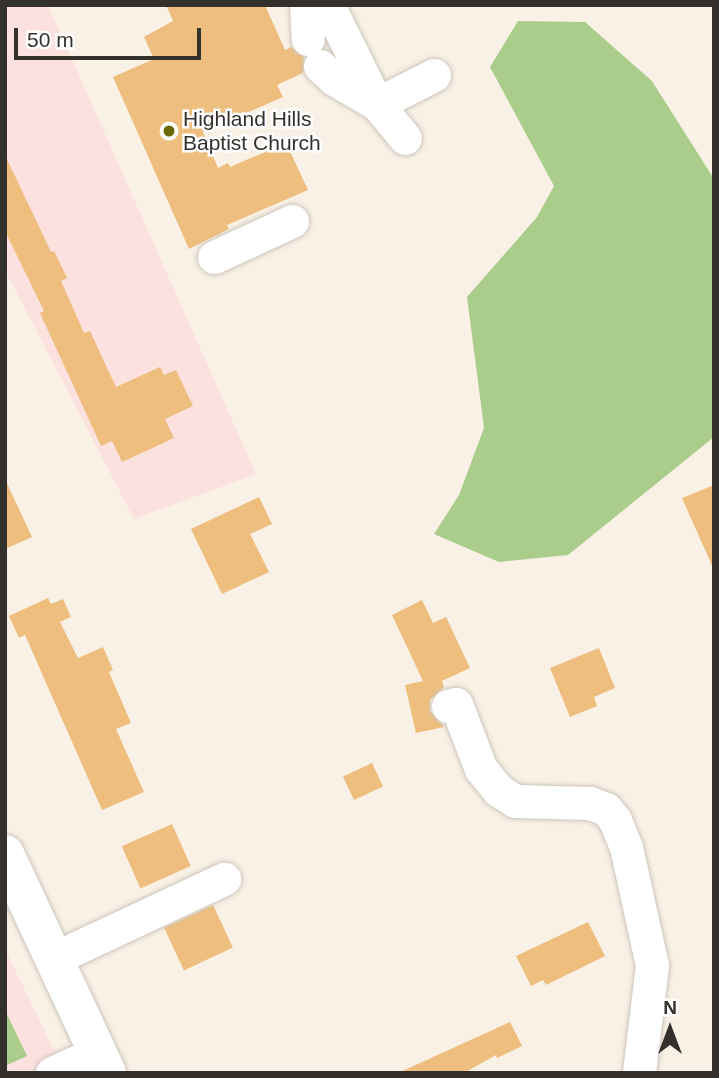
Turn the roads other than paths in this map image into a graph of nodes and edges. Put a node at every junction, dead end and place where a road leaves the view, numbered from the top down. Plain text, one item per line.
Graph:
1 (306, 5) edge
2 (328, 5) edge
3 (434, 75) dead end
4 (377, 104) junction
5 (405, 138) dead end
6 (292, 221) dead end
7 (214, 257) dead end
8 (449, 706) dead end
9 (5, 854) edge
10 (224, 879) dead end
11 (55, 958) junction
12 (102, 1063) edge
13 (52, 1073) edge
14 (639, 1073) edge

1 - 4 lane
2 - 4 lane
3 - 4 lane
4 - 5 lane
6 - 7 lane
8 - 14 lane
9 - 11 main road
10 - 11 lane
11 - 12 main road
12 - 13 lane

